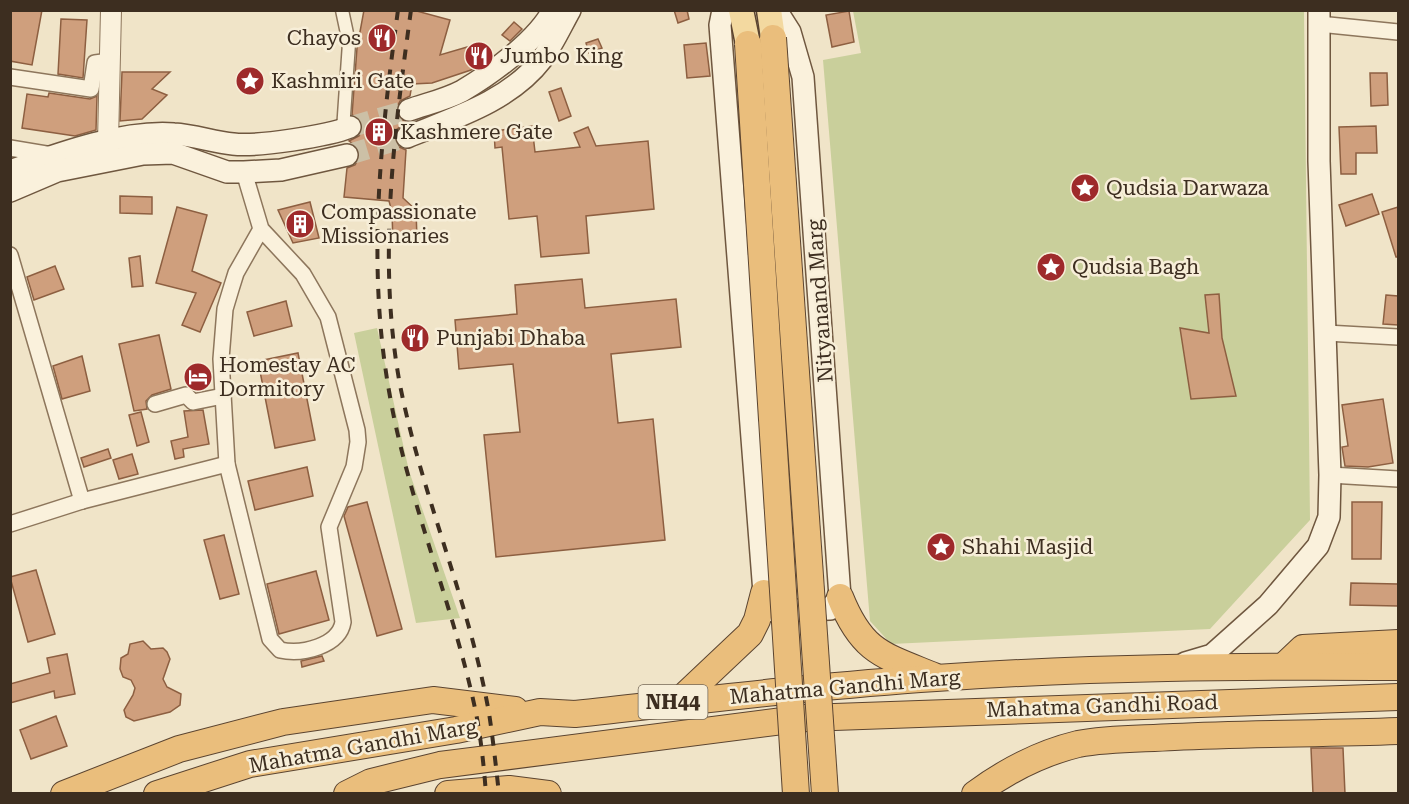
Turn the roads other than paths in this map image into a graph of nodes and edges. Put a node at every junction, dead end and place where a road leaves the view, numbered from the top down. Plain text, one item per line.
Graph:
1 (111, 10) edge
2 (342, 10) edge
3 (553, 10) edge
4 (570, 10) edge
5 (723, 10) edge
6 (741, 10) edge
7 (770, 10) edge
8 (776, 10) edge
9 (1319, 17) edge
10 (1398, 32) edge
11 (773, 38) joint
12 (748, 44) joint
13 (110, 61) junction
14 (10, 77) edge
15 (408, 110) tunnel mouth
16 (346, 128) joint
17 (407, 137) tunnel mouth
18 (108, 142) junction
19 (10, 148) edge
20 (54, 155) junction
21 (347, 155) tunnel mouth
22 (10, 171) edge
23 (244, 172) junction
24 (10, 191) edge
25 (261, 229) junction
26 (10, 255) edge
27 (1326, 333) junction
28 (1398, 337) edge
29 (223, 396) junction
30 (155, 404) dead end
31 (227, 464) junction
32 (1330, 476) junction
33 (1398, 479) edge
34 (82, 501) junction
35 (10, 524) edge
36 (764, 593) junction
37 (840, 597) junction
38 (1398, 643) edge
39 (1284, 666) junction
40 (1398, 667) edge
41 (1165, 669) junction
42 (938, 678) junction
43 (1398, 697) edge
44 (678, 702) junction
45 (540, 712) junction
46 (806, 718) joint
47 (1398, 731) edge
48 (64, 794) edge
49 (157, 794) edge
50 (347, 794) edge
51 (448, 794) edge
52 (548, 794) edge
53 (796, 794) edge
54 (825, 794) edge
55 (975, 794) edge

1 - 13 street
2 - 16 street
3 - 15 main road
4 - 17 main road
5 - 36 main road
6 - 12 main road
7 - 11 main road
8 - 37 main road, Nityanand Marg
9 - 10 street
9 - 27 main road
11 - 54 highway, bridge
12 - 53 highway, bridge
13 - 14 street
13 - 18 street
16 - 18 main road
18 - 20 main road
19 - 20 street
20 - 22 main road
21 - 23 main road
23 - 24 main road
23 - 25 street
25 - 29 street
25 - 31 street
26 - 34 street
27 - 28 street
27 - 32 main road
29 - 30 street
29 - 31 street
31 - 34 street
32 - 33 street
32 - 41 main road
34 - 35 street
36 - 37 main road
36 - 44 highway
37 - 42 highway
38 - 39 highway
39 - 40 highway, Mahatma Gandhi Marg
39 - 41 highway, Mahatma Gandhi Marg
41 - 42 highway, Mahatma Gandhi Marg
42 - 44 highway, Mahatma Gandhi Marg / NH44
43 - 46 highway, Mahatma Gandhi Road
44 - 45 highway, Mahatma Gandhi Marg / NH44
45 - 48 highway
45 - 49 highway, Mahatma Gandhi Marg
46 - 50 highway, Mahatma Gandhi Marg
47 - 55 highway
51 - 52 highway

